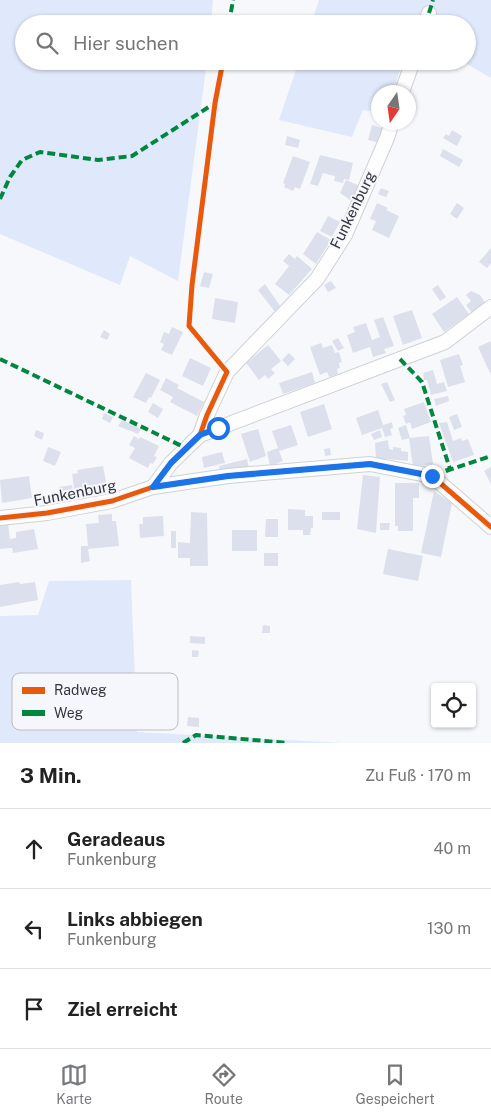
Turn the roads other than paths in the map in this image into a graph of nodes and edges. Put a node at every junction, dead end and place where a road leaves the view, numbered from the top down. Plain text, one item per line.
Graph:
1 (410, 70) edge
2 (404, 85) edge
3 (390, 130) edge
4 (491, 307) edge
5 (200, 435) junction
6 (153, 487) junction
7 (0, 518) edge
8 (491, 527) edge

1 - 2 street
3 - 5 street, Funkenburg
4 - 5 street, Funkenburg
5 - 6 street, Funkenburg
6 - 7 street, Funkenburg
6 - 8 street, Funkenburg

